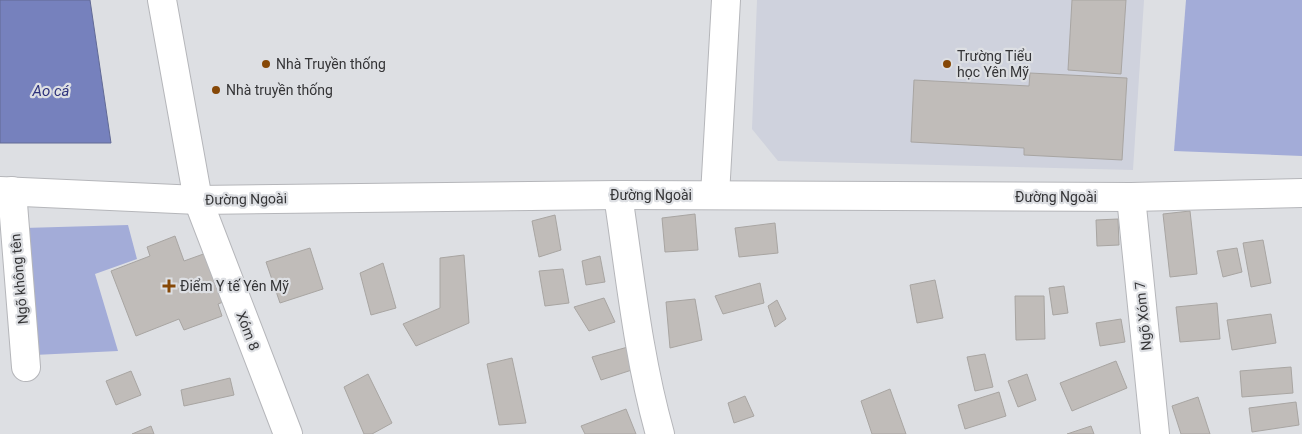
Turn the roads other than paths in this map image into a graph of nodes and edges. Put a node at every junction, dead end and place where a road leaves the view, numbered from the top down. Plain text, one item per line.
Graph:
1 (162, 0) edge
2 (726, 0) edge
3 (6, 191) edge
4 (1302, 193) edge
5 (618, 195) junction
6 (715, 195) junction
7 (1131, 197) junction
8 (198, 200) junction
9 (26, 367) dead end
10 (288, 434) edge
11 (660, 434) edge
12 (1155, 434) edge

1 - 8 street, Xóm 8
2 - 6 street
3 - 8 street, Đường Ngoài
3 - 9 street, Ngõ không tên
4 - 7 street, Đường Ngoài
5 - 6 street, Đường Ngoài
5 - 8 street, Đường Ngoài
5 - 11 street
6 - 7 street, Đường Ngoài
7 - 12 street, Ngõ Xóm 7
8 - 10 street, Xóm 8

